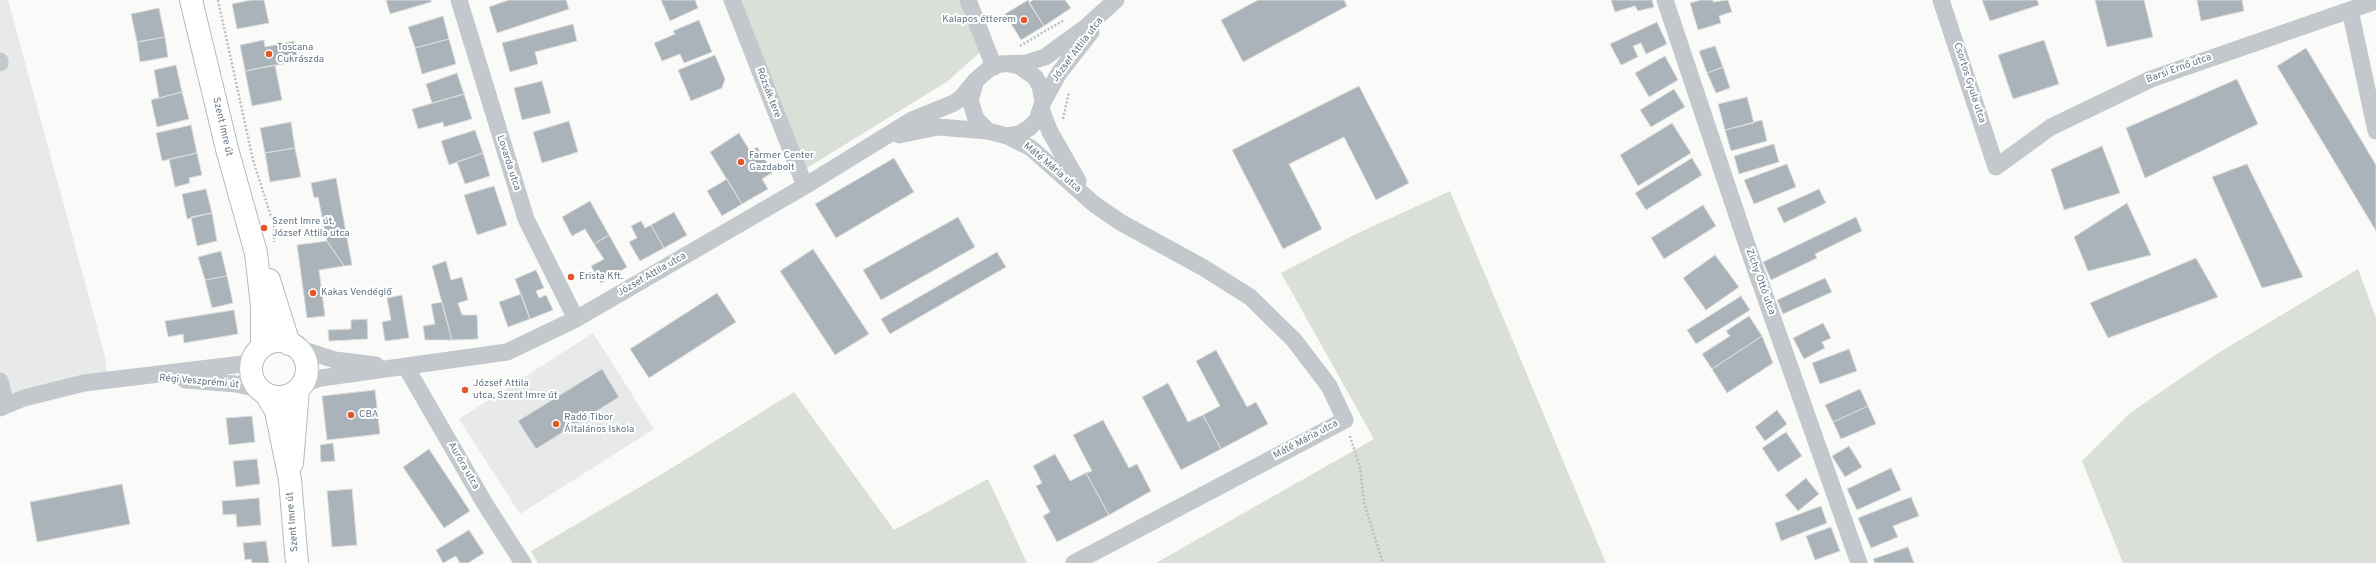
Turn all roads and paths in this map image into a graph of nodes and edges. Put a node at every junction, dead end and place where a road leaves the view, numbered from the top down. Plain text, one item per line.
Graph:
1 (191, 0) edge
2 (218, 0) edge
3 (459, 0) edge
4 (732, 0) edge
5 (968, 0) edge
6 (1116, 0) edge
7 (1665, 0) edge
8 (1941, 0) edge
9 (2376, 1) edge
10 (2350, 10) junction
11 (1001, 65) junction
12 (976, 80) junction
13 (1070, 90) dead end
14 (1042, 106) junction
15 (988, 131) junction
16 (2376, 131) edge
17 (1050, 132) junction
18 (1007, 136) junction
19 (882, 140) junction
20 (1996, 167) joint
21 (805, 186) junction
22 (1094, 204) junction
23 (265, 250) junction
24 (576, 319) junction
25 (292, 345) junction
26 (256, 355) junction
27 (406, 367) junction
28 (139, 378) junction
29 (0, 382) edge
30 (300, 387) junction
31 (262, 392) junction
32 (3, 406) edge
33 (1345, 420) junction
34 (290, 480) junction
35 (297, 563) edge
36 (523, 563) edge
37 (1074, 563) edge
38 (1383, 563) edge
39 (1859, 563) edge

1 - 23 main road, Szent Imre út
2 - 23 path
3 - 24 street, Lovarda utca
4 - 21 street, Rózsák tere
5 - 11 street
6 - 11 street, József Attila utca
6 - 14 street, József Attila utca
7 - 39 street, Zichy Ottó utca
8 - 20 street, Csortos Gyula utca
9 - 10 street, Barsi Ernő utca
10 - 16 street
10 - 20 street, Barsi Ernő utca
11 - 12 street, József Attila utca
11 - 14 street, József Attila utca
12 - 15 street
12 - 19 street, József Attila utca
13 - 17 path
14 - 17 street, Máté Mária utca
14 - 18 street, József Attila utca
15 - 18 street
15 - 19 street
17 - 22 street, Máté Mária utca
18 - 22 street, Máté Mária utca
19 - 21 street, József Attila utca
21 - 24 street, József Attila utca
22 - 33 street, Máté Mária utca
23 - 25 main road, Szent Imre út
23 - 26 main road, Szent Imre út
24 - 27 street, József Attila utca
25 - 26 main road
25 - 27 street, József Attila utca
25 - 30 main road
26 - 28 street, Régi Veszprémi út
26 - 31 main road
27 - 30 street, József Attila utca
27 - 36 street, Auróra utca
28 - 31 street, Régi Veszprémi út
28 - 32 street, Régi Veszprémi út
29 - 32 street
30 - 31 main road
30 - 34 main road, Szent Imre út
31 - 34 main road, Szent Imre út
33 - 37 street, Máté Mária utca
33 - 38 path
34 - 35 main road, Szent Imre út

